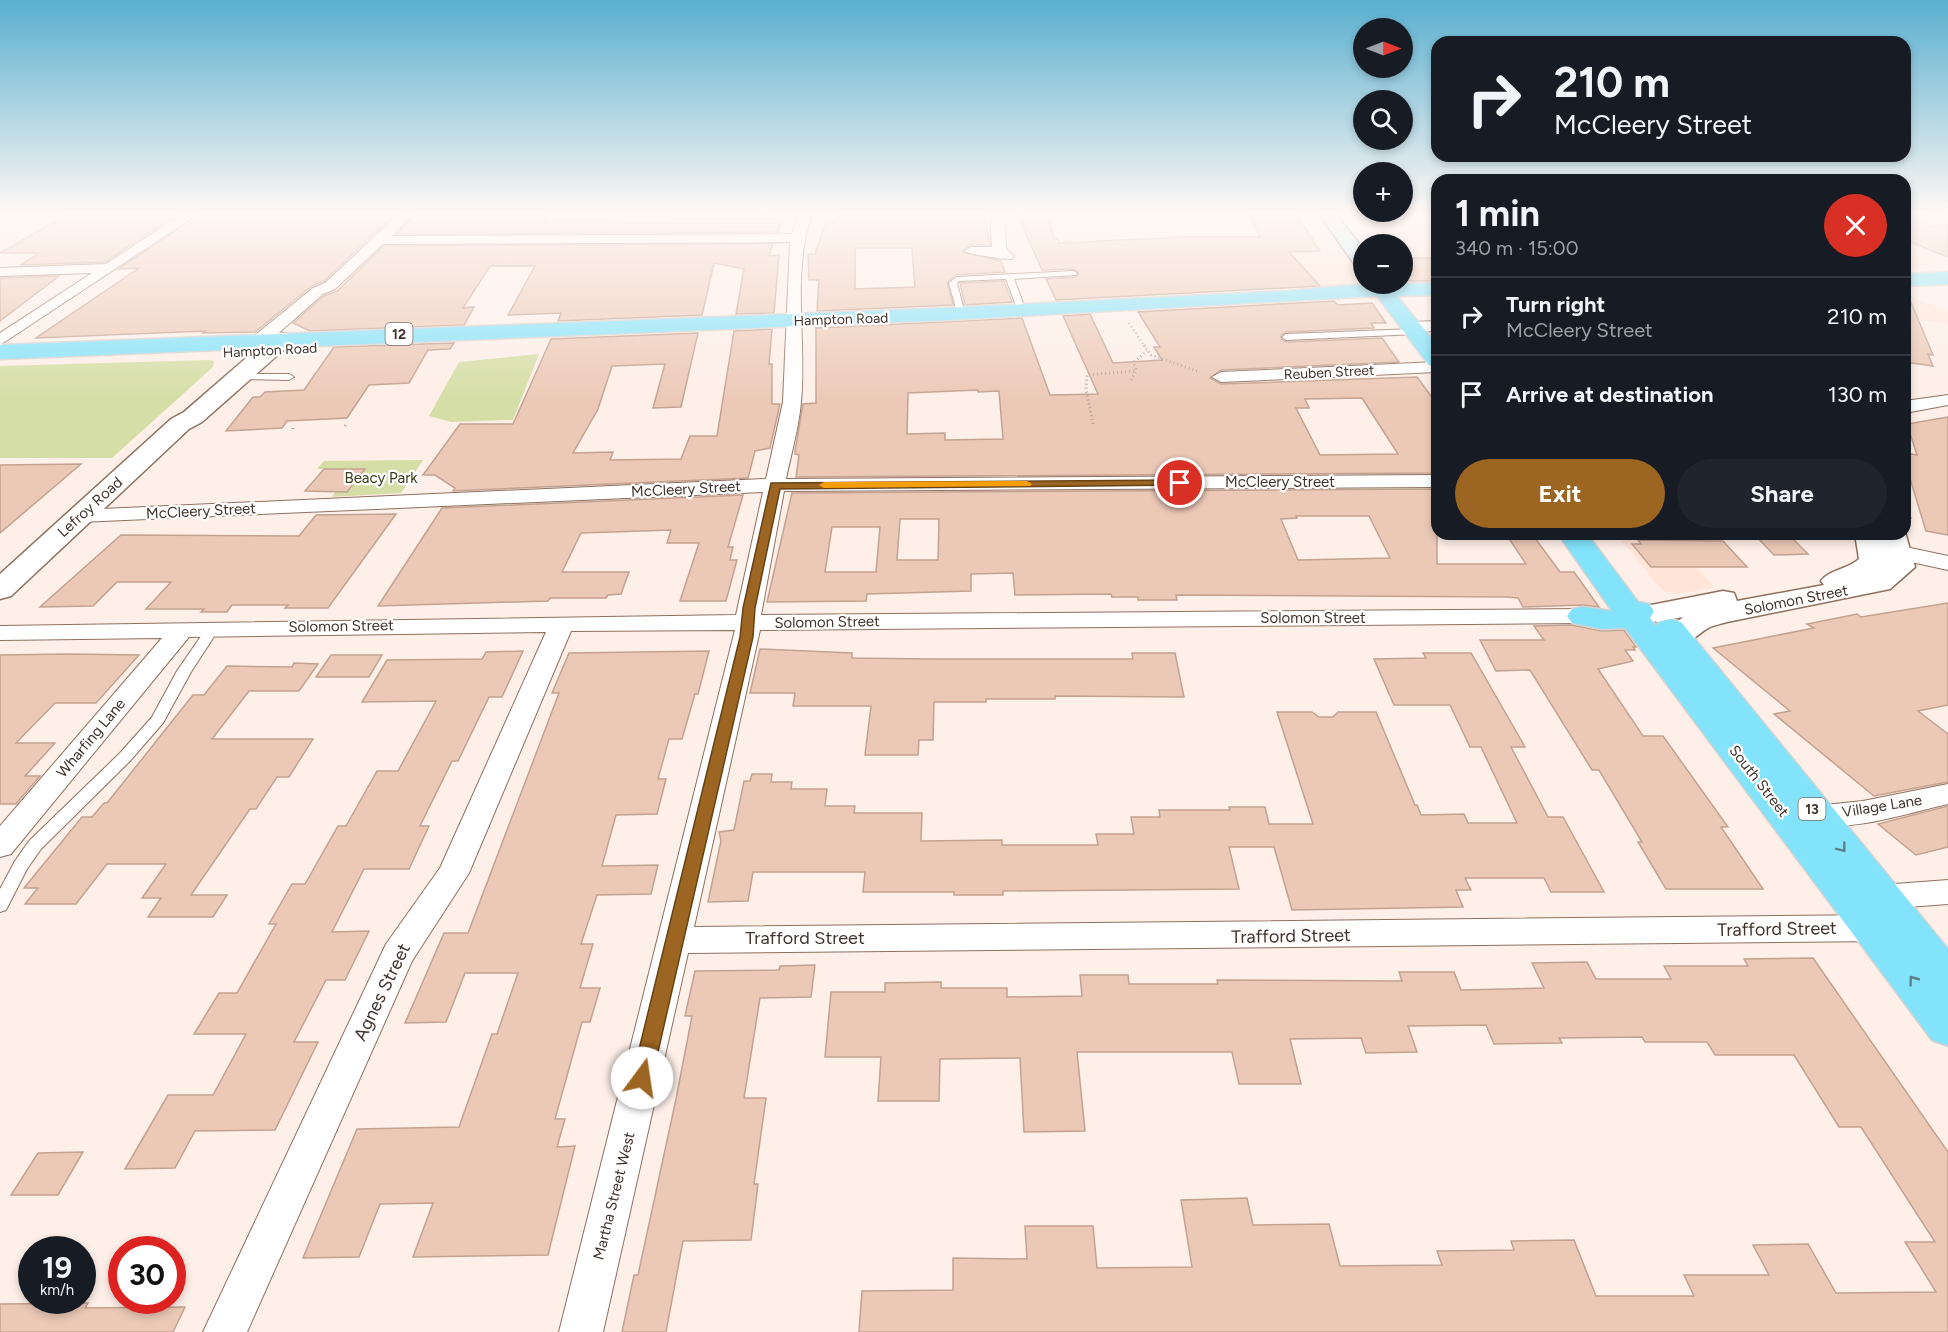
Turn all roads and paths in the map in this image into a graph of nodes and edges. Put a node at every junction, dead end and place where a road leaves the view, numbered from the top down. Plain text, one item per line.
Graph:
1 (95, 276) edge
2 (340, 276) edge
3 (796, 276) edge
4 (1023, 276) edge
5 (1010, 277) junction
6 (1940, 279) edge
7 (1911, 280) edge
8 (1911, 286) edge
9 (1431, 289) edge
10 (1413, 290) edge
11 (1413, 293) edge
12 (1359, 294) edge
13 (1394, 294) edge
14 (1431, 295) edge
15 (1118, 306) junction
16 (1022, 311) junction
17 (961, 314) junction
18 (795, 320) junction
19 (1425, 330) edge
20 (1286, 337) dead end
21 (0, 340) edge
22 (265, 345) junction
23 (1431, 345) edge
24 (1147, 351) junction
25 (0, 352) edge
26 (0, 360) edge
27 (1431, 367) edge
28 (1136, 371) junction
29 (240, 376) junction
30 (288, 377) dead end
31 (1221, 377) joint
32 (1131, 380) dead end
33 (1948, 400) edge
34 (1911, 405) edge
35 (180, 424) junction
36 (1094, 424) dead end
37 (1431, 481) edge
38 (775, 485) junction
39 (80, 516) junction
40 (1576, 540) edge
41 (1595, 540) edge
42 (1882, 542) edge
43 (1948, 563) edge
44 (0, 590) edge
45 (1628, 615) junction
46 (747, 623) junction
47 (562, 624) junction
48 (213, 629) junction
49 (182, 630) junction
50 (0, 633) edge
51 (1948, 794) edge
52 (1816, 815) junction
53 (0, 846) edge
54 (1948, 892) edge
55 (0, 905) edge
56 (1887, 918) junction
57 (676, 940) junction
58 (1948, 981) edge
59 (1948, 1026) edge
60 (225, 1332) edge
61 (581, 1332) edge

1 - 21 street
2 - 22 street, Lefroy Road
3 - 18 street, Martha Street West
4 - 5 lane
5 - 16 lane
5 - 17 lane
6 - 7 main road
6 - 8 main road
9 - 10 main road, Hampton Road / 12
11 - 14 main road, Hampton Road / 12
12 - 15 main road, Hampton Road / 12
13 - 19 main road
15 - 16 main road, Hampton Road / 12
15 - 24 path
16 - 17 main road, Hampton Road / 12
17 - 18 main road, Hampton Road / 12
18 - 22 main road, Hampton Road / 12
18 - 38 street, Martha Street West
19 - 20 lane
19 - 23 main road
22 - 25 main road, Hampton Road / 12
22 - 26 main road, Hampton Road / 12
22 - 29 street, Lefroy Road
22 - 35 street, Lefroy Road
24 - 28 path
24 - 31 path
27 - 31 street, Reuben Street
28 - 32 path
28 - 36 path
29 - 30 lane
29 - 35 street, Lefroy Road
33 - 34 street
35 - 39 street, Lefroy Road
37 - 38 street, McCleery Street
38 - 39 street, McCleery Street
38 - 46 street, Martha Street West
39 - 44 street, Lefroy Road
40 - 45 main road, South Street / 13
41 - 45 main road, South Street / 13
42 - 43 street, Solomon Street
42 - 45 street, Solomon Street
45 - 46 street, Solomon Street
45 - 52 main road, South Street / 13
45 - 56 main road, South Street / 13
46 - 47 street, Solomon Street
46 - 57 street, Martha Street West
47 - 48 street, Solomon Street
47 - 60 street, Agnes Street
48 - 49 street, Solomon Street
48 - 55 lane
49 - 50 street, Solomon Street
49 - 53 street, Wharfing Lane
51 - 52 street, Village Lane
52 -> 56 main road, South Street / 13
54 - 56 street, Trafford Street
56 - 57 street, Trafford Street
56 - 58 main road, South Street / 13
59 -> 56 main road, South Street / 13
57 - 61 street, Martha Street West

